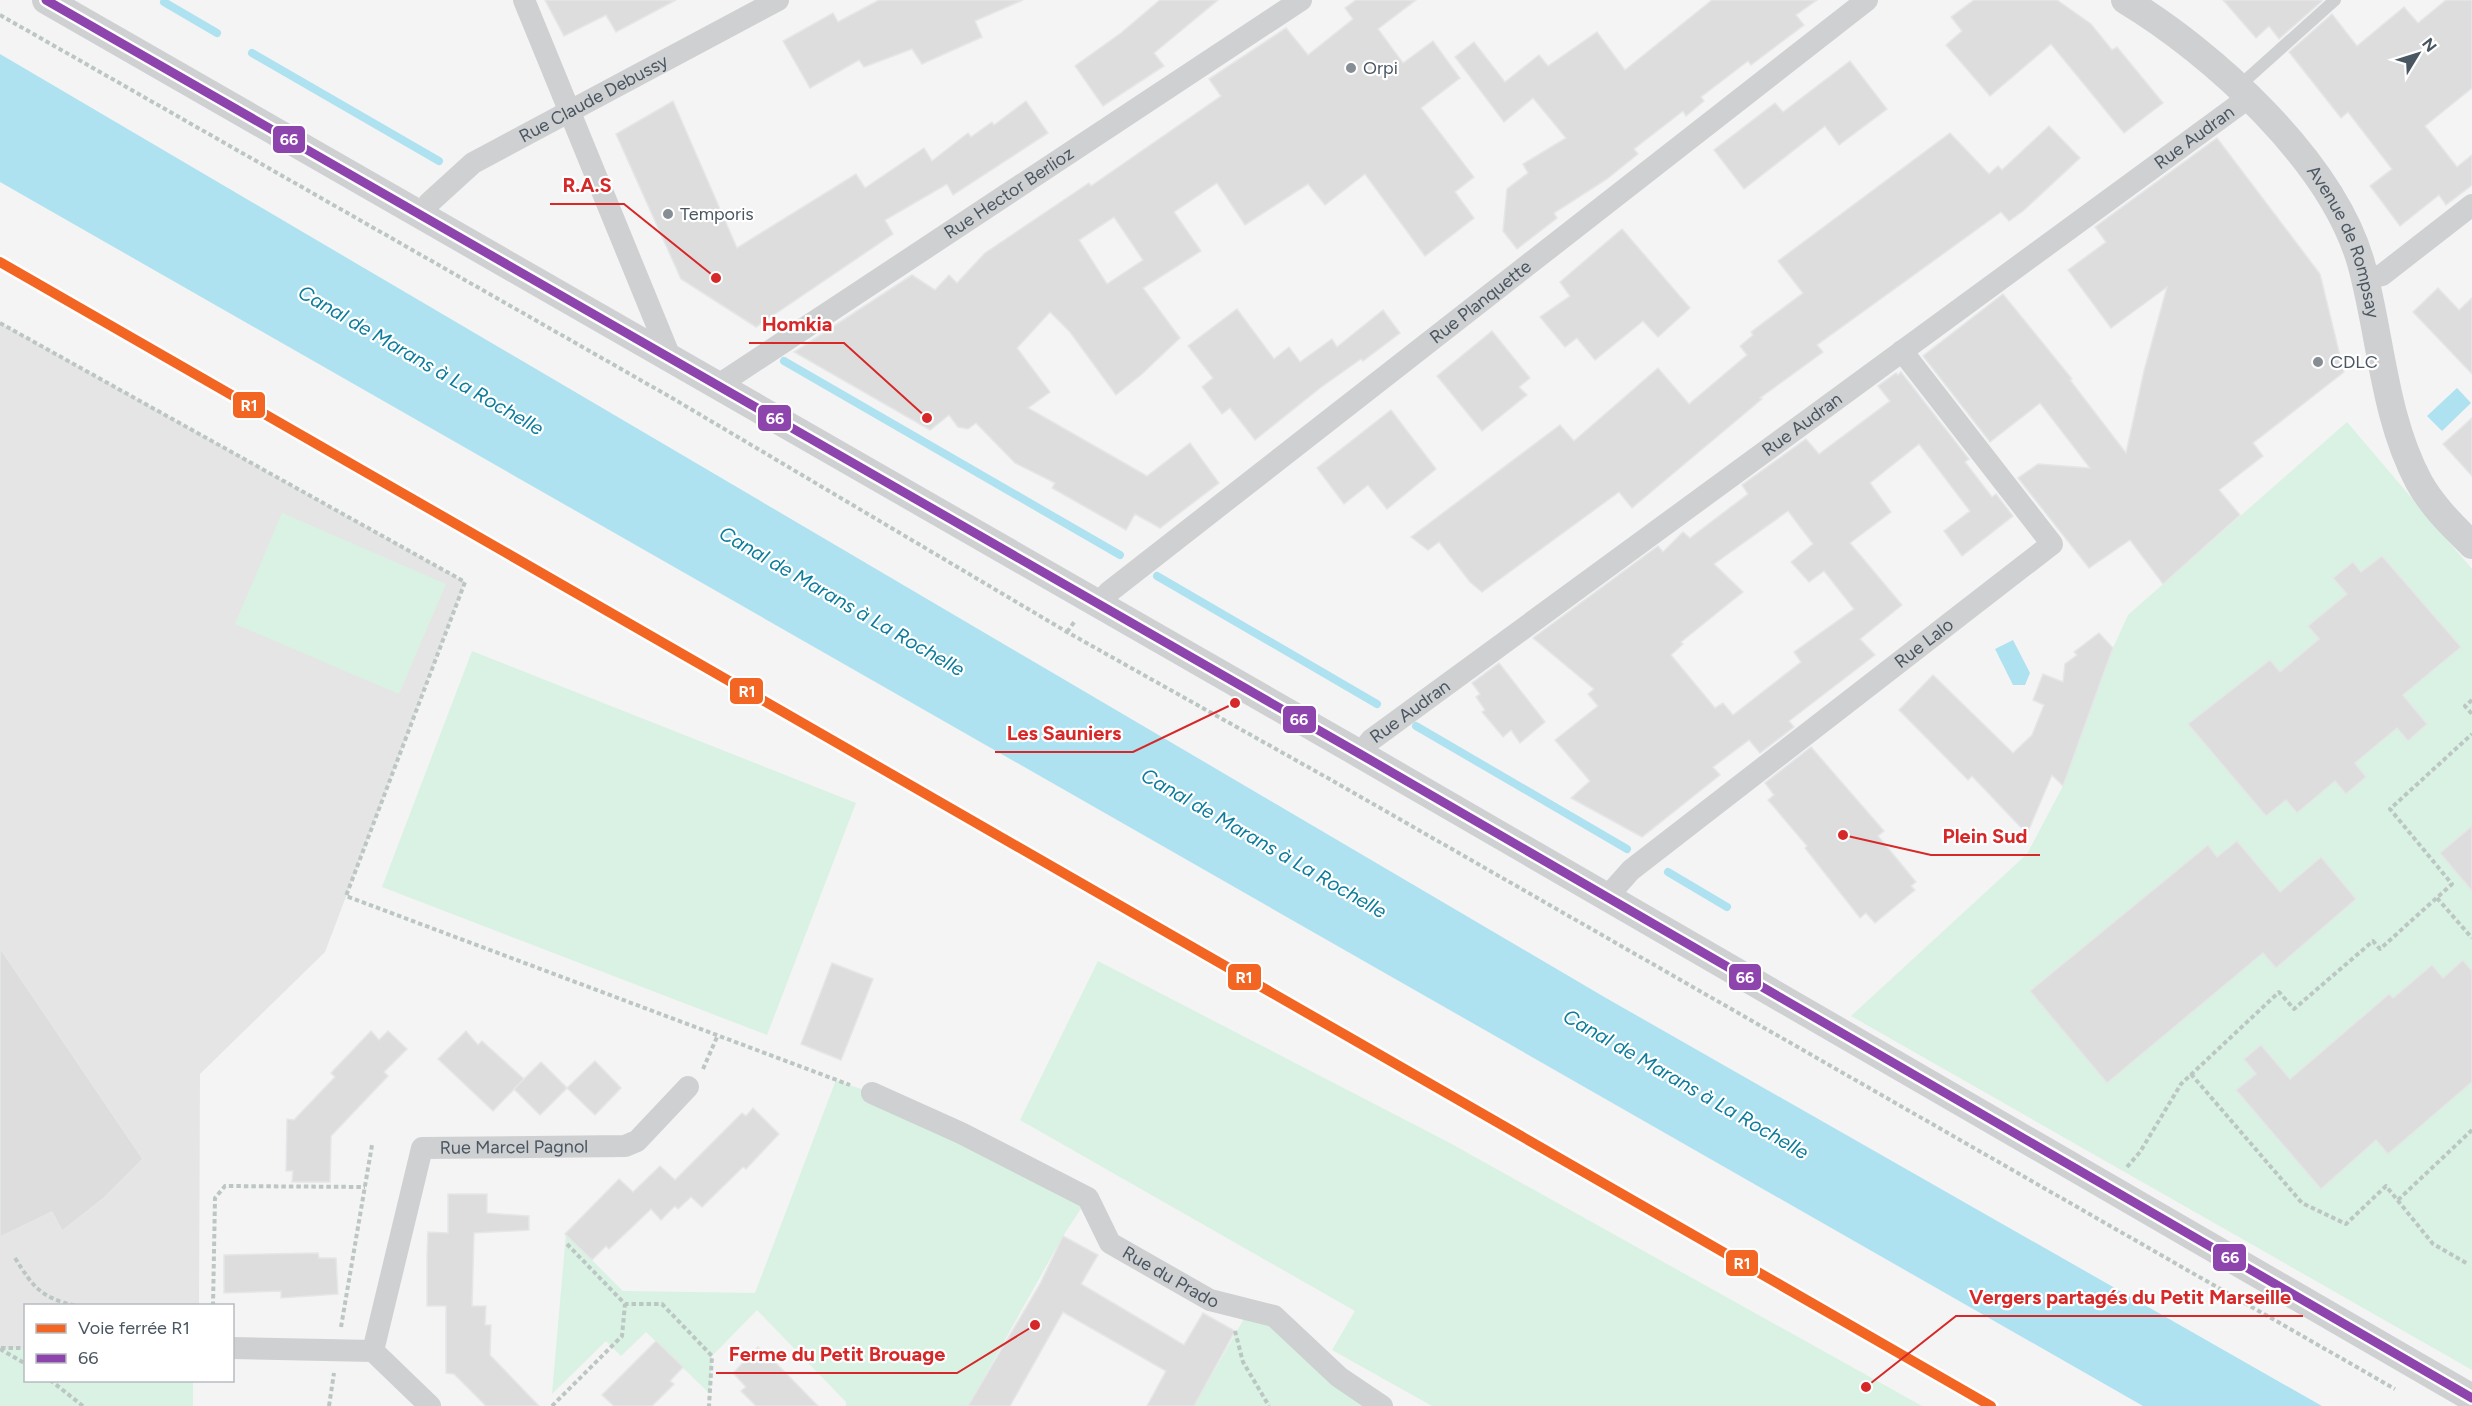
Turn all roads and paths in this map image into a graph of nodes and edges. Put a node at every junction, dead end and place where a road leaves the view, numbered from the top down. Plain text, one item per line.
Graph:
1 (46, 0) edge
2 (524, 0) edge
3 (778, 0) edge
4 (1301, 0) edge
5 (1867, 0) edge
6 (2125, 0) edge
7 (2335, 0) edge
8 (0, 15) edge
9 (2243, 93) junction
10 (571, 110) junction
11 (2472, 204) edge
12 (422, 215) junction
13 (2365, 279) junction
14 (0, 323) edge
15 (1902, 351) junction
16 (670, 357) junction
17 (717, 386) junction
18 (2472, 544) edge
19 (1097, 605) junction
20 (2472, 700) edge
21 (2472, 714) edge
22 (2472, 734) edge
23 (1360, 754) junction
24 (1606, 897) junction
25 (2437, 898) junction
26 (2472, 938) edge
27 (717, 1036) junction
28 (2191, 1074) junction
29 (688, 1087) joint
30 (872, 1093) joint
31 (2472, 1130) edge
32 (372, 1145) dead end
33 (365, 1187) junction
34 (2109, 1189) junction
35 (2398, 1200) junction
36 (567, 1244) dead end
37 (15, 1258) dead end
38 (2468, 1264) dead end
39 (1210, 1300) junction
40 (71, 1304) edge
41 (213, 1304) edge
42 (625, 1304) junction
43 (0, 1348) edge
44 (24, 1348) edge
45 (234, 1348) edge
46 (337, 1349) junction
47 (373, 1351) junction
48 (24, 1363) edge
49 (53, 1382) edge
50 (2404, 1394) dead end
51 (2472, 1398) edge
52 (83, 1406) edge
53 (430, 1406) edge
54 (552, 1406) edge
55 (709, 1406) edge
56 (1269, 1406) edge
57 (1382, 1406) edge

1 - 12 street
2 - 10 street
3 - 10 street, Rue Claude Debussy
4 - 17 street, Rue Hector Berlioz
5 - 19 street, Rue Planquette
6 - 9 street, Avenue de Rompsay
7 - 9 lane
8 - 50 path
9 - 13 street, Avenue de Rompsay
9 - 15 street, Rue Audran
10 - 12 street, Rue Claude Debussy
10 - 16 street
11 - 13 street
12 - 16 street
13 - 18 street, Avenue de Rompsay
14 - 27 path
15 - 23 street, Rue Audran
15 - 24 street, Rue Lalo
16 - 17 street
17 - 19 street
19 - 23 street
20 - 21 path
22 - 25 path
23 - 24 street
24 - 34 street
25 - 26 path
25 - 28 path
27 - 29 path
27 - 30 path
28 - 34 path
28 - 35 path
29 - 47 street, Rue Marcel Pagnol
30 - 39 street, Rue du Prado
31 - 35 path
32 - 33 path
33 - 41 path
33 - 46 path
34 - 51 street
35 - 38 path
36 - 42 path
37 - 40 path
39 - 56 path
39 - 57 street, Rue du Prado
42 - 54 path
42 - 55 path
43 - 44 path
43 - 48 path
45 - 46 street
46 - 47 street
47 - 53 street
49 - 52 path

